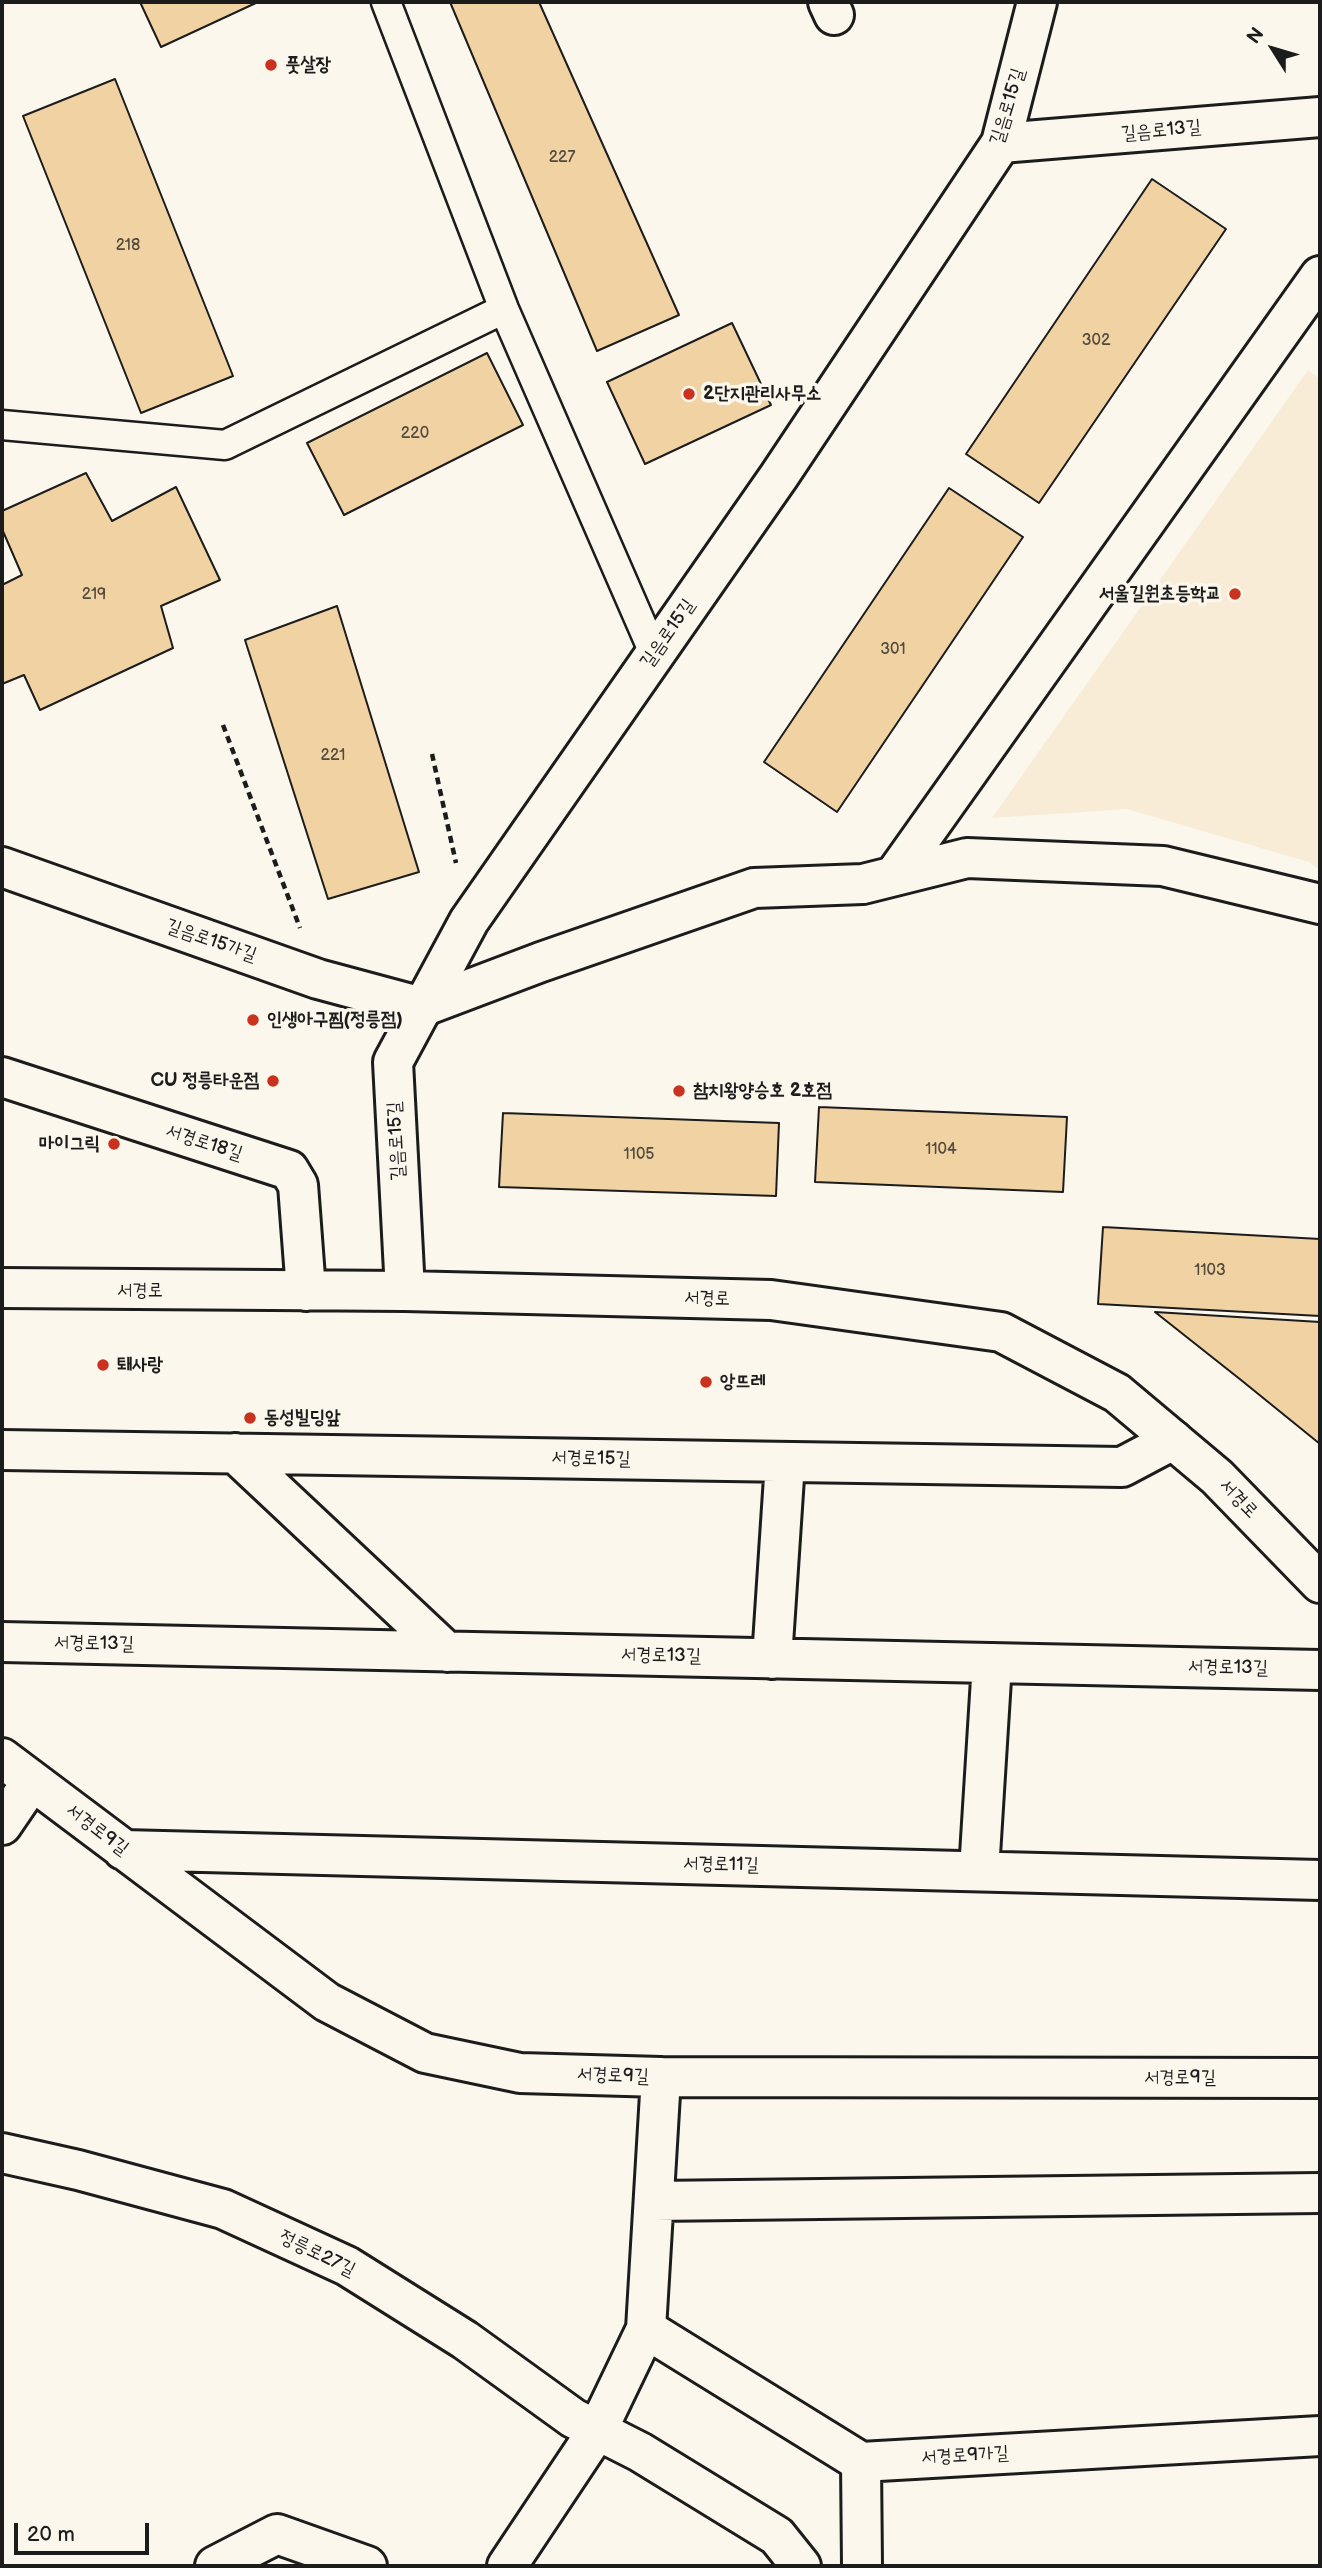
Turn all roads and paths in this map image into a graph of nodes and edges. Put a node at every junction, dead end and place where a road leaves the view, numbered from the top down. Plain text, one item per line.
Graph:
1 (386, 2) edge
2 (1037, 2) edge
3 (1320, 117) edge
4 (1001, 143) junction
5 (1320, 276) edge
6 (504, 309) junction
7 (2, 425) edge
8 (654, 653) junction
9 (223, 726) dead end
10 (432, 754) dead end
11 (2, 867) edge
12 (894, 876) junction
13 (1320, 904) edge
14 (469, 921) junction
15 (318, 979) junction
16 (422, 1007) junction
17 (2, 1077) edge
18 (2, 1288) edge
19 (306, 1291) junction
20 (405, 1291) junction
21 (1173, 1440) junction
22 (2, 1450) edge
23 (235, 1453) junction
24 (785, 1462) junction
25 (1320, 1583) edge
26 (2, 1642) edge
27 (447, 1652) junction
28 (772, 1659) junction
29 (992, 1663) junction
30 (1320, 1671) edge
31 (2, 1758) edge
32 (32, 1781) junction
33 (2, 1825) edge
34 (123, 1850) junction
35 (979, 1871) junction
36 (1320, 1880) edge
37 (661, 2077) junction
38 (1320, 2078) edge
39 (2, 2153) edge
40 (1320, 2193) edge
41 (654, 2201) junction
42 (646, 2329) junction
43 (597, 2431) junction
44 (1320, 2436) edge
45 (861, 2462) junction
46 (215, 2566) edge
47 (366, 2566) edge
48 (507, 2566) edge
49 (801, 2566) edge
50 (862, 2566) edge

1 - 6 lane
2 - 4 street, 길음로15길
3 - 4 street, 길음로13길
4 - 8 street, 길음로15길
5 - 12 street
6 - 7 lane
6 - 8 lane
8 - 14 street, 길음로15길
9 - 15 path
10 - 14 path
11 - 15 street, 길음로15가길
12 - 13 street
12 - 16 street
14 - 16 street, 길음로15길
15 - 16 street, 길음로15가길
16 - 20 street, 길음로15길
17 - 19 street, 서경로18길
18 - 19 street, 서경로
19 - 20 street, 서경로
20 - 21 street, 서경로
21 - 24 street, 서경로15길
21 - 25 street, 서경로
22 - 23 street, 서경로15길
23 - 24 street, 서경로15길
23 - 27 street
24 - 28 street
26 - 27 street, 서경로13길
27 - 28 street, 서경로13길
28 - 29 street, 서경로13길
29 - 30 street, 서경로13길
29 - 35 street
31 - 32 street, 서경로9길
32 - 33 street
32 - 34 street, 서경로9길
34 - 35 street, 서경로11길
34 - 37 street, 서경로9길
35 - 36 street, 서경로11길
37 - 38 street, 서경로9길
37 - 41 street
39 - 43 street, 정릉로27길
40 - 41 street
41 - 42 street
42 - 43 street
42 - 45 street
43 - 48 street
43 - 49 street, 정릉로27길
44 - 45 street, 서경로9가길
45 - 50 street
46 - 47 street

